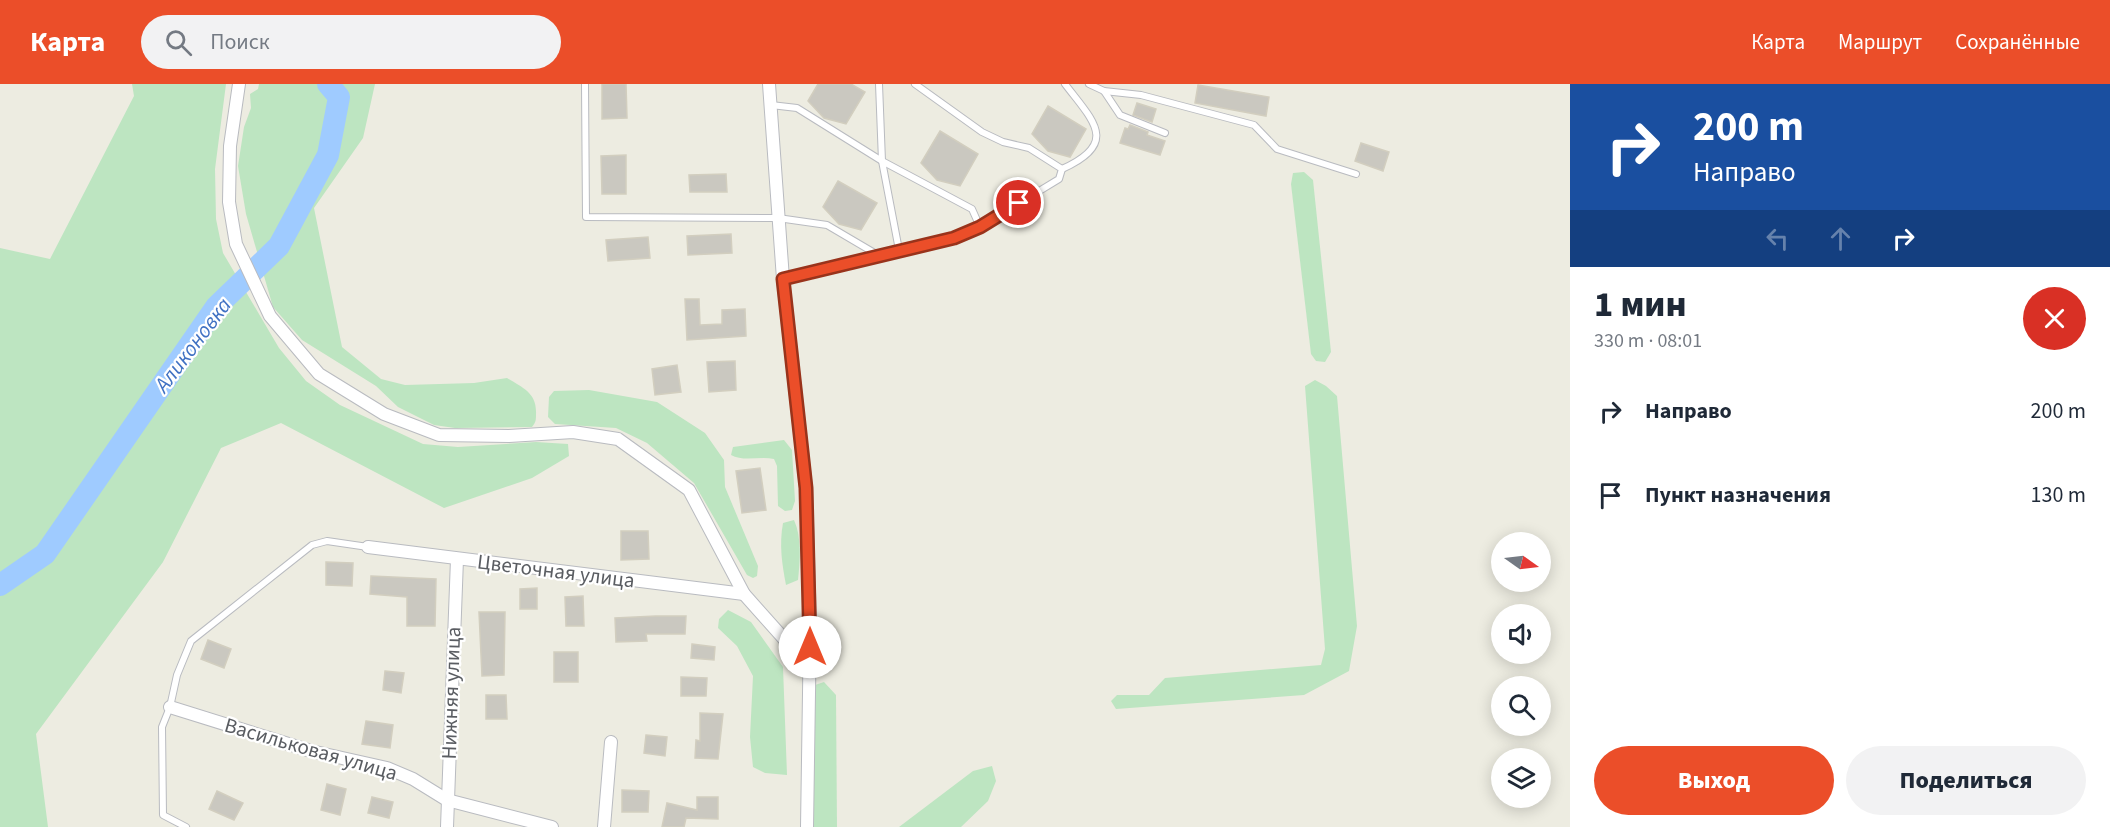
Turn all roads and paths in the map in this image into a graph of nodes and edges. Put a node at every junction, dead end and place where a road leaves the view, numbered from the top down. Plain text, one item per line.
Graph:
1 (239, 84) edge
2 (585, 84) edge
3 (769, 84) edge
4 (879, 84) edge
5 (915, 84) edge
6 (1065, 84) edge
7 (1089, 84) edge
8 (1104, 91) junction
9 (771, 105) junction
10 (1165, 133) dead end
11 (882, 161) junction
12 (1062, 168) junction
13 (1356, 174) dead end
14 (778, 218) junction
15 (980, 227) junction
16 (899, 250) junction
17 (878, 256) junction
18 (783, 279) junction
19 (368, 547) joint
20 (457, 559) junction
21 (744, 594) junction
22 (810, 668) junction
23 (170, 706) junction
24 (611, 742) dead end
25 (447, 800) junction
26 (186, 827) edge
27 (447, 827) edge
28 (552, 827) edge
29 (604, 827) edge
30 (807, 827) edge

1 - 21 street
2 - 14 lane
3 - 9 street
4 - 11 lane
5 - 12 lane
6 - 12 lane
7 - 8 lane
8 - 10 lane
8 - 13 lane
9 - 11 lane
9 - 14 street
11 - 15 lane
11 - 16 lane
12 - 15 lane
14 - 17 lane
14 - 18 street
15 - 16 lane
16 - 17 lane
17 - 18 lane
18 - 22 street
19 - 20 street, Цветочная улица
19 - 23 lane
20 - 21 street, Цветочная улица
20 - 25 street, Нижняя улица
21 - 22 street
22 - 30 street
23 - 25 street, Васильковая улица
23 - 26 lane
24 - 29 street
25 - 27 street, Нижняя улица
25 - 28 street, Васильковая улица

